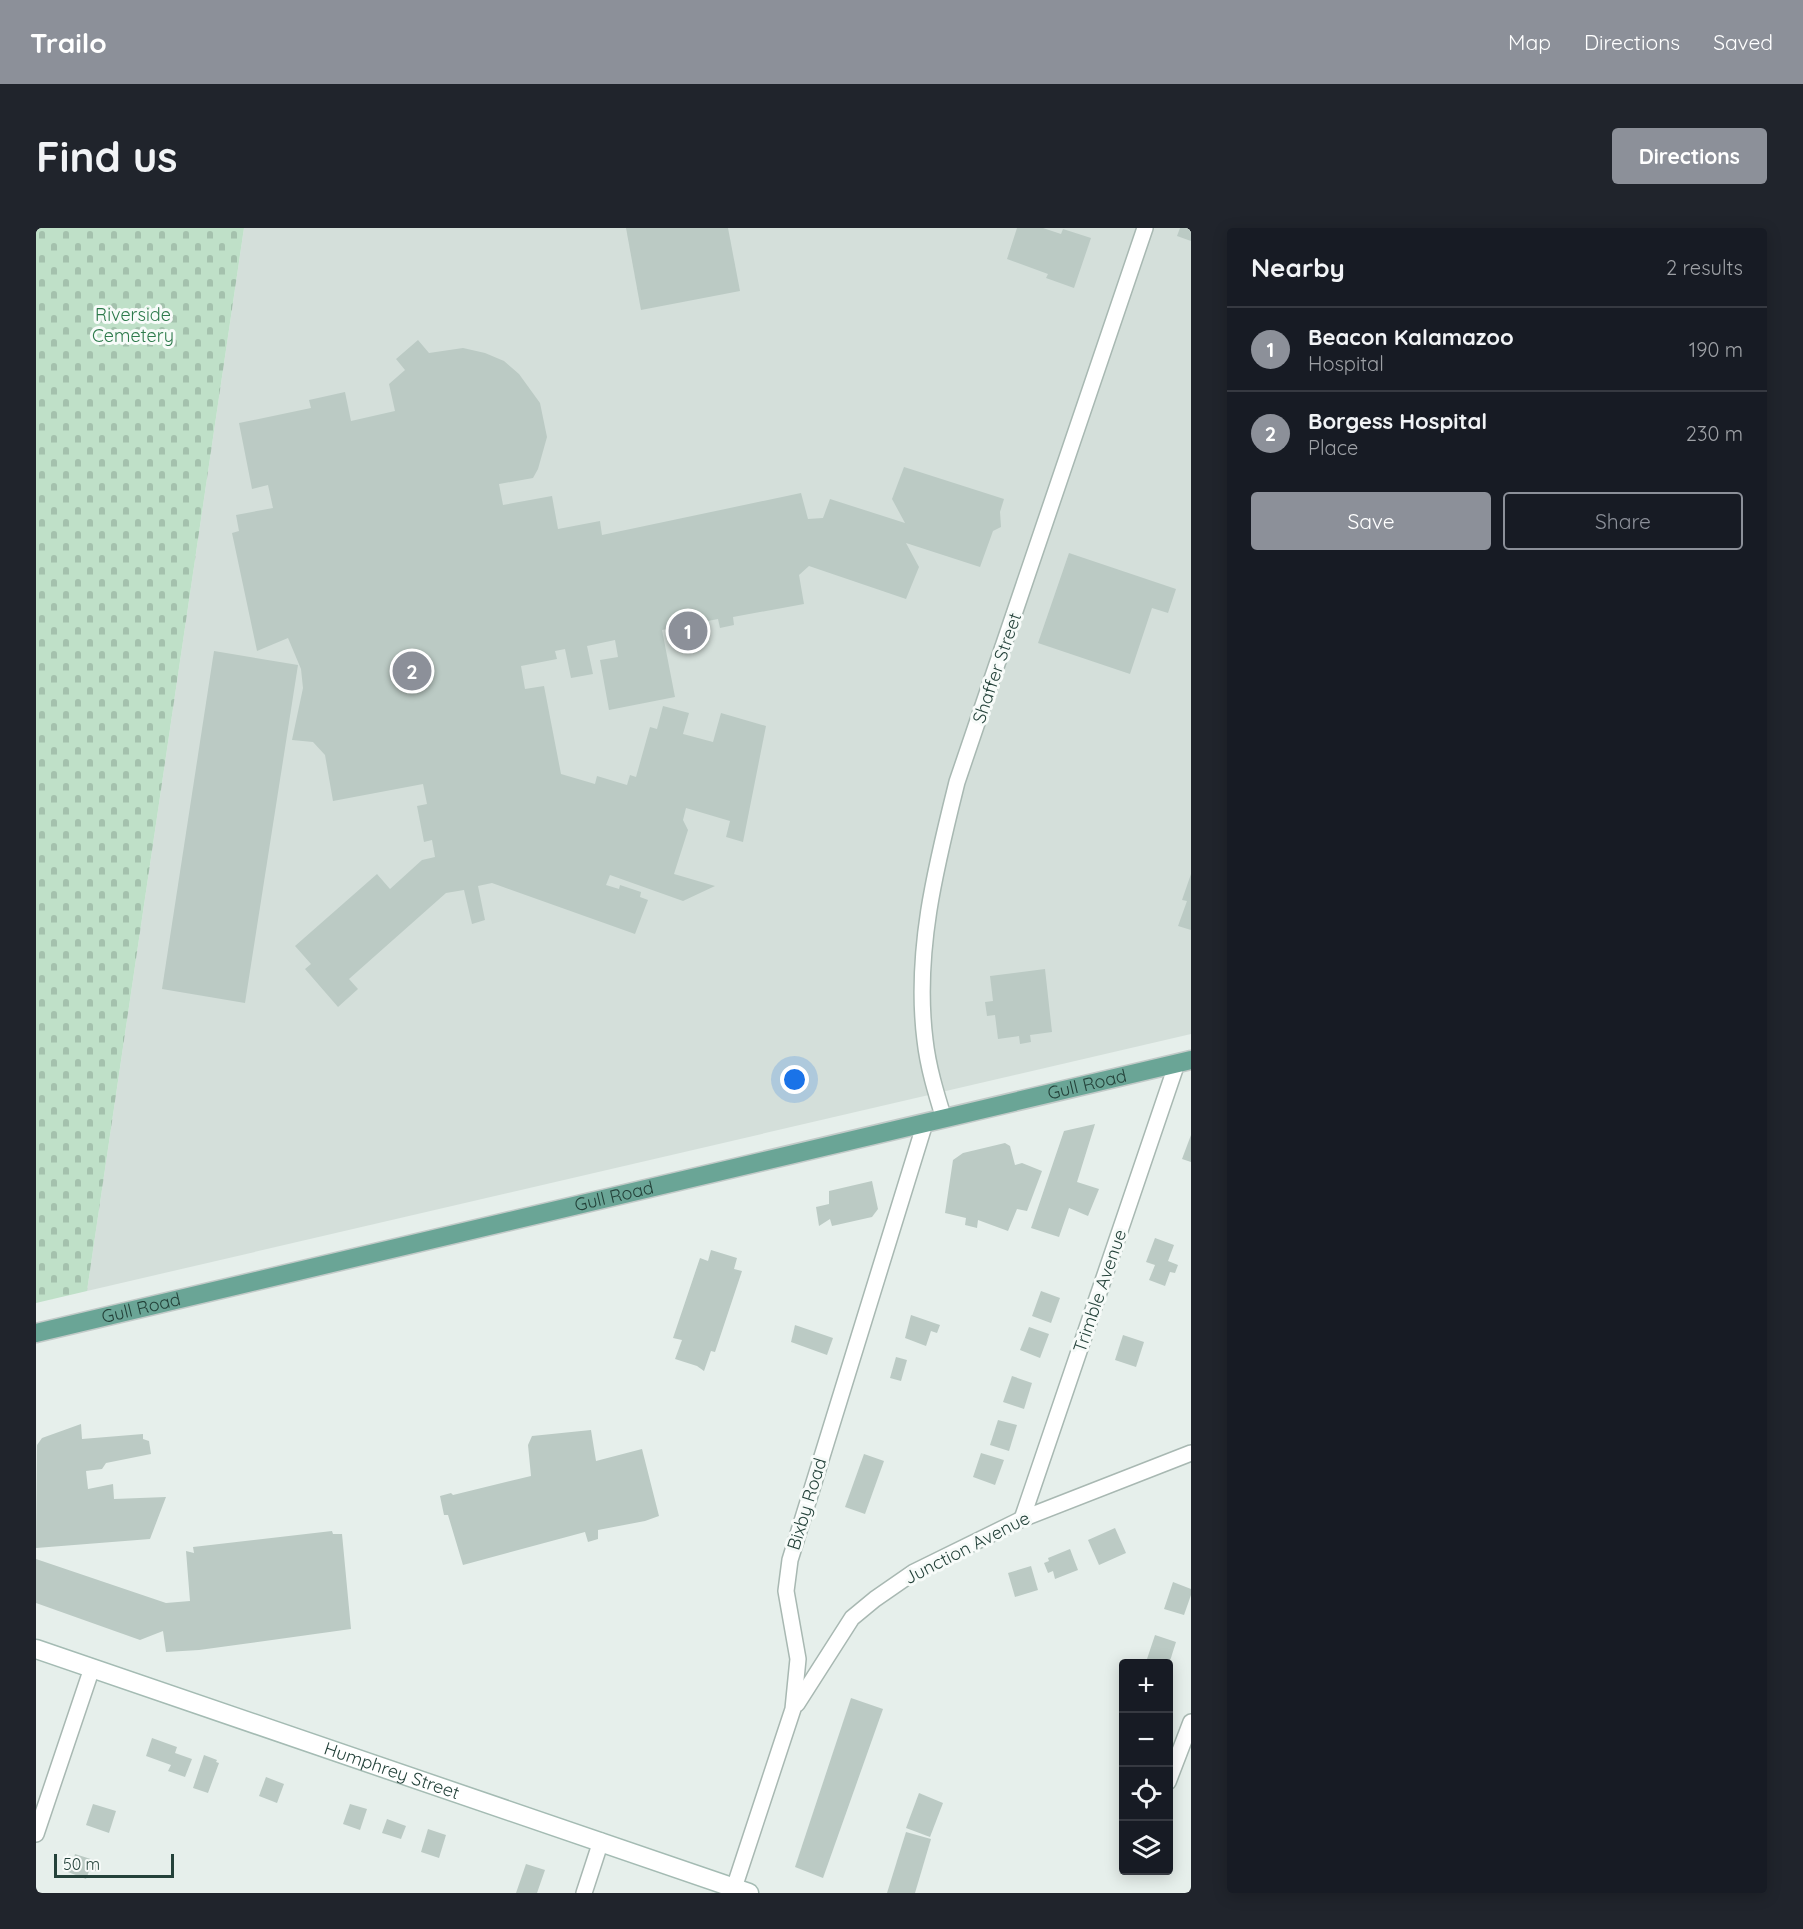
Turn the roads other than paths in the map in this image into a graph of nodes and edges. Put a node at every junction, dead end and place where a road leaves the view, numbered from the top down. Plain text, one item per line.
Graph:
1 (1145, 228) edge
2 (1184, 1061) edge
3 (945, 1119) junction
4 (925, 1123) junction
5 (36, 1334) edge
6 (1191, 1453) edge
7 (1022, 1519) junction
8 (36, 1649) edge
9 (92, 1668) junction
10 (793, 1709) junction
11 (1191, 1722) edge
12 (1173, 1769) edge
13 (36, 1834) edge
14 (601, 1841) junction
15 (742, 1890) edge
16 (584, 1893) edge

1 - 3 street, Shaffer Street
2 - 3 main road, Gull Road
2 - 7 street, Trimble Avenue
3 - 4 main road, Gull Road
4 - 5 main road, Gull Road
4 - 10 street, Bixby Road
6 - 7 street, Junction Avenue
7 - 10 street, Junction Avenue
8 - 9 street, Humphrey Street
9 - 13 street
9 - 14 street, Humphrey Street
10 - 15 street, Bixby Road
11 - 12 street
14 - 15 street, Humphrey Street
14 - 16 street

